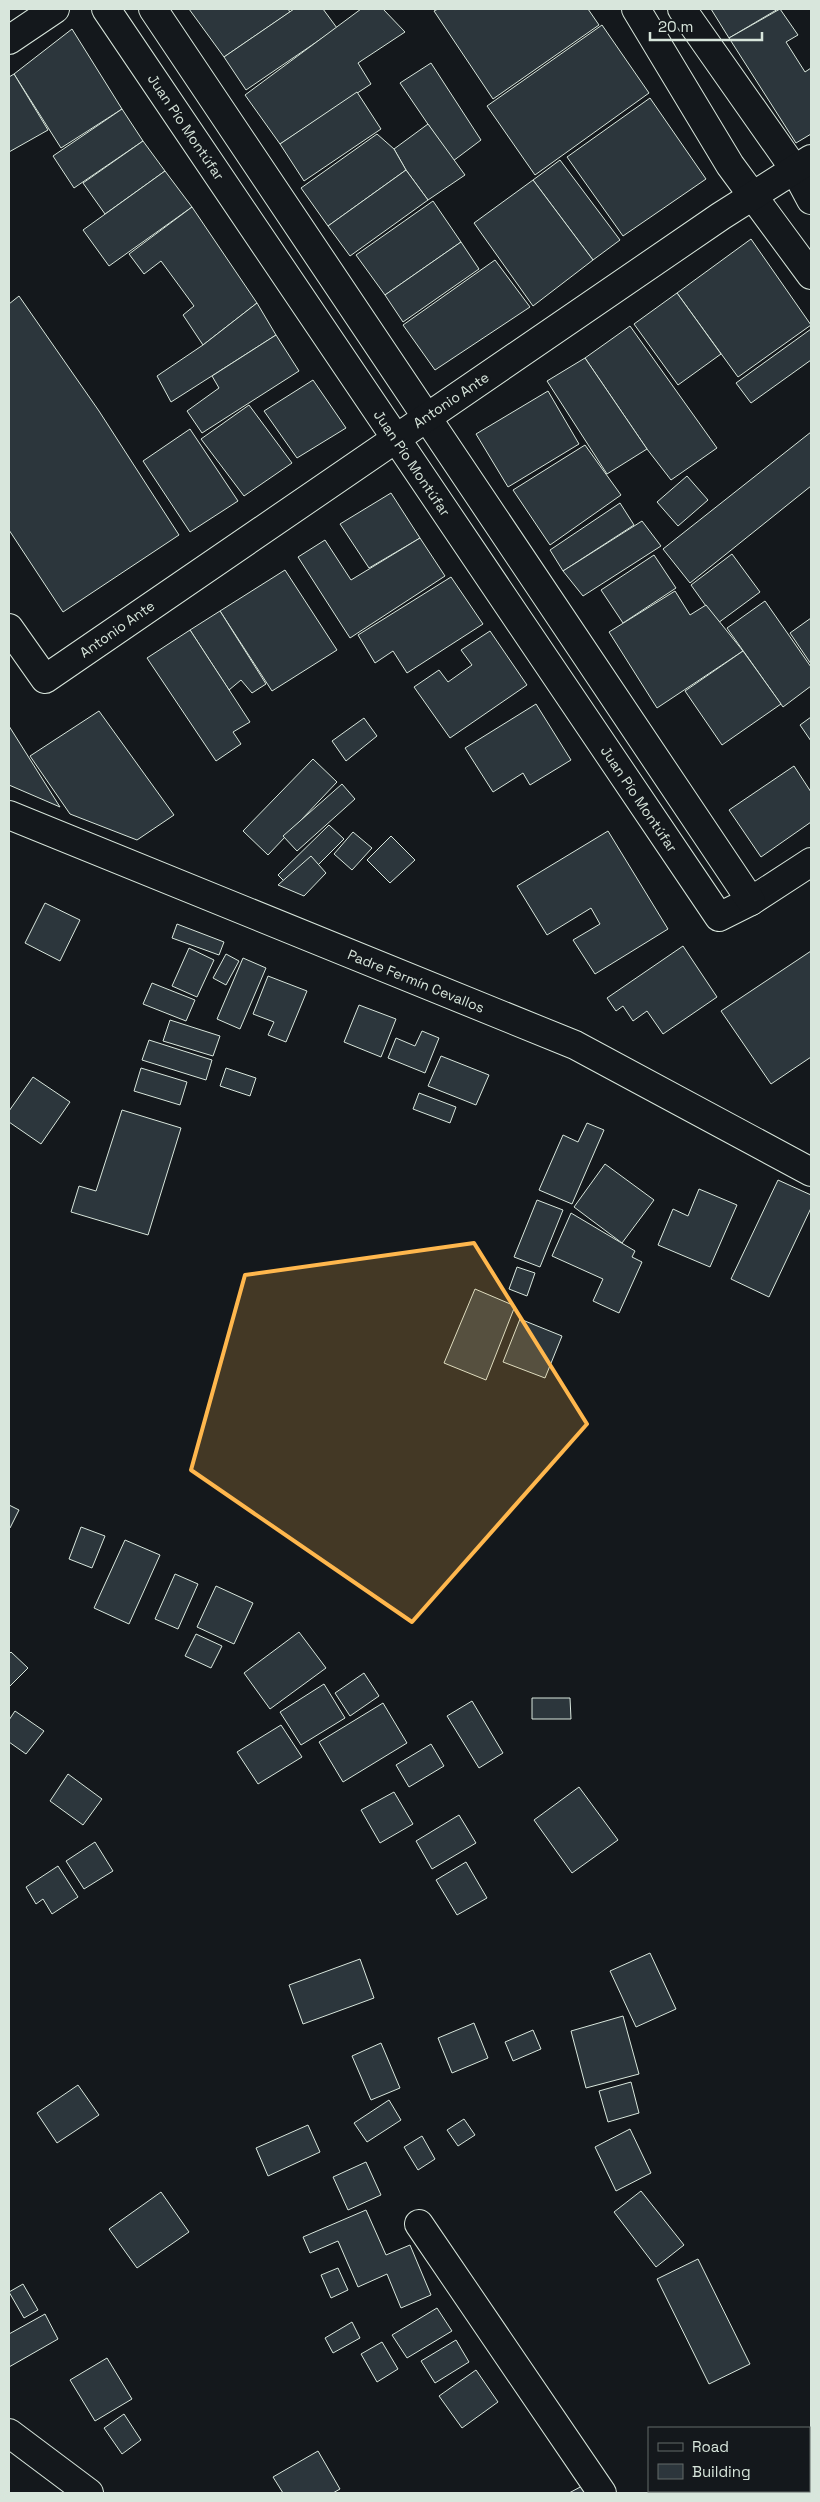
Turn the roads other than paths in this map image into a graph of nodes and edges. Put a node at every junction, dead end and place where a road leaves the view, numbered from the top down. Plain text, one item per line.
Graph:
1 (54, 9) edge
2 (106, 9) edge
3 (153, 9) edge
4 (636, 9) edge
5 (682, 9) edge
6 (9, 40) edge
7 (803, 165) edge
8 (755, 196) junction
9 (811, 200) edge
10 (811, 275) edge
11 (427, 417) junction
12 (395, 437) junction
13 (9, 628) edge
14 (9, 815) edge
15 (811, 862) edge
16 (752, 900) junction
17 (811, 1172) edge
18 (419, 2224) dead end
19 (9, 2433) edge
20 (89, 2493) edge
21 (602, 2493) edge

1 - 6 street
2 - 12 street, Juan Pío Montúfar
3 - 11 street
4 - 8 street
5 - 7 street
7 - 8 street, Antonio Ante
7 - 9 street
8 - 10 street
8 - 11 street, Antonio Ante
11 - 12 street, Antonio Ante
11 - 16 street
12 - 13 street, Antonio Ante
12 - 16 street, Juan Pío Montúfar
14 - 17 street, Padre Fermín Cevallos
15 - 16 street
18 - 21 street
19 - 20 street

